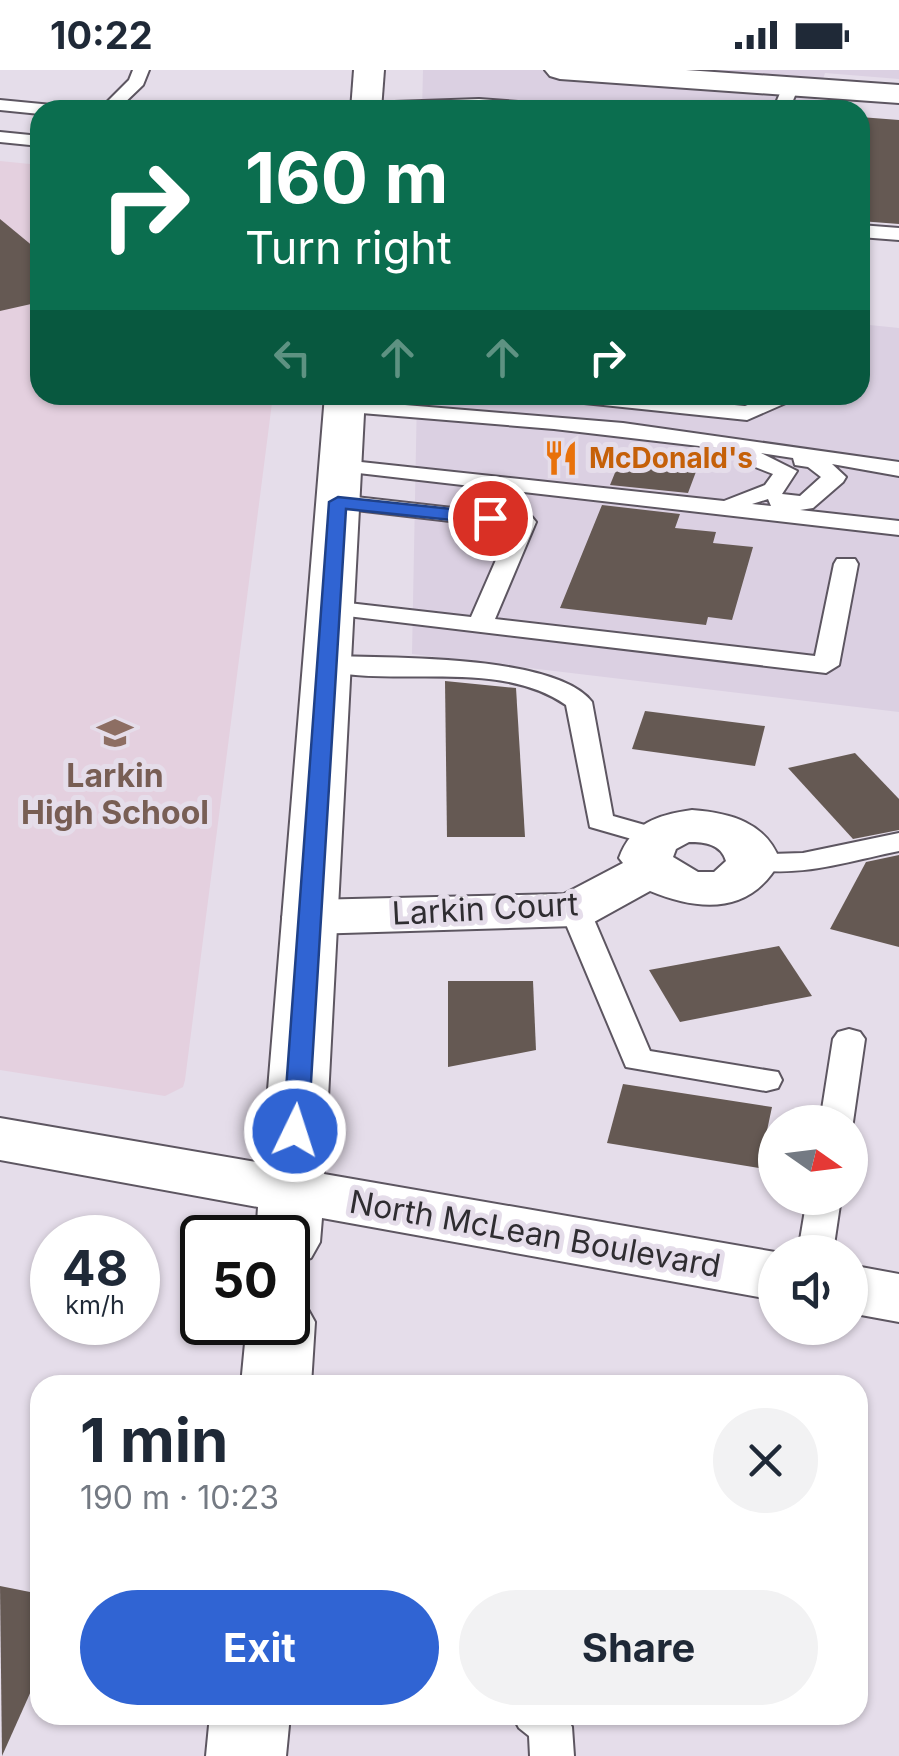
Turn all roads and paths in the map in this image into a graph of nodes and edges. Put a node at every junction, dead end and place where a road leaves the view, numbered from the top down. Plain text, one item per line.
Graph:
1 (141, 70) edge
2 (369, 70) edge
3 (560, 70) edge
4 (666, 74) edge
5 (899, 94) edge
6 (786, 98) edge
7 (117, 100) edge
8 (367, 100) edge
9 (0, 105) edge
10 (30, 108) edge
11 (0, 138) edge
12 (30, 141) edge
13 (870, 232) edge
14 (899, 234) edge
15 (345, 405) edge
16 (383, 405) edge
17 (479, 415) junction
18 (722, 452) junction
19 (899, 469) edge
20 (339, 483) junction
21 (734, 502) junction
22 (899, 528) edge
23 (846, 564) dead end
24 (331, 608) junction
25 (480, 625) junction
26 (327, 664) junction
27 (899, 842) edge
28 (654, 853) junction
29 (753, 861) joint
30 (575, 910) junction
31 (310, 917) junction
32 (849, 1039) dead end
33 (766, 1080) dead end
34 (839, 1105) edge
35 (0, 1139) edge
36 (286, 1215) edge
37 (290, 1215) edge
38 (310, 1218) edge
39 (758, 1274) edge
40 (868, 1292) edge
41 (899, 1298) edge
42 (279, 1345) edge
43 (277, 1375) edge
44 (249, 1725) edge
45 (547, 1725) edge
46 (246, 1756) edge
47 (552, 1756) edge

1 - 7 lane
2 - 8 main road
3 - 4 main road
4 - 6 main road
5 - 6 main road
9 - 10 lane
11 - 12 lane
13 - 14 lane
15 - 20 main road
16 - 17 lane
17 - 18 lane
17 - 19 lane
18 - 21 lane
18 - 21 lane
20 - 21 lane
20 - 24 main road
20 - 25 lane
21 - 22 lane
23 - 25 lane
24 - 25 lane
24 - 26 main road
26 - 28 lane
26 - 31 main road
27 - 29 lane
28 - 29 main road
28 - 30 main road, Larkin Court
30 - 31 main road, Larkin Court
30 - 33 lane
31 - 37 main road
32 - 34 lane
35 - 36 main road, North McLean Boulevard
38 - 39 main road, North McLean Boulevard
40 - 41 main road
42 - 43 main road
44 - 46 main road
45 - 47 lane

